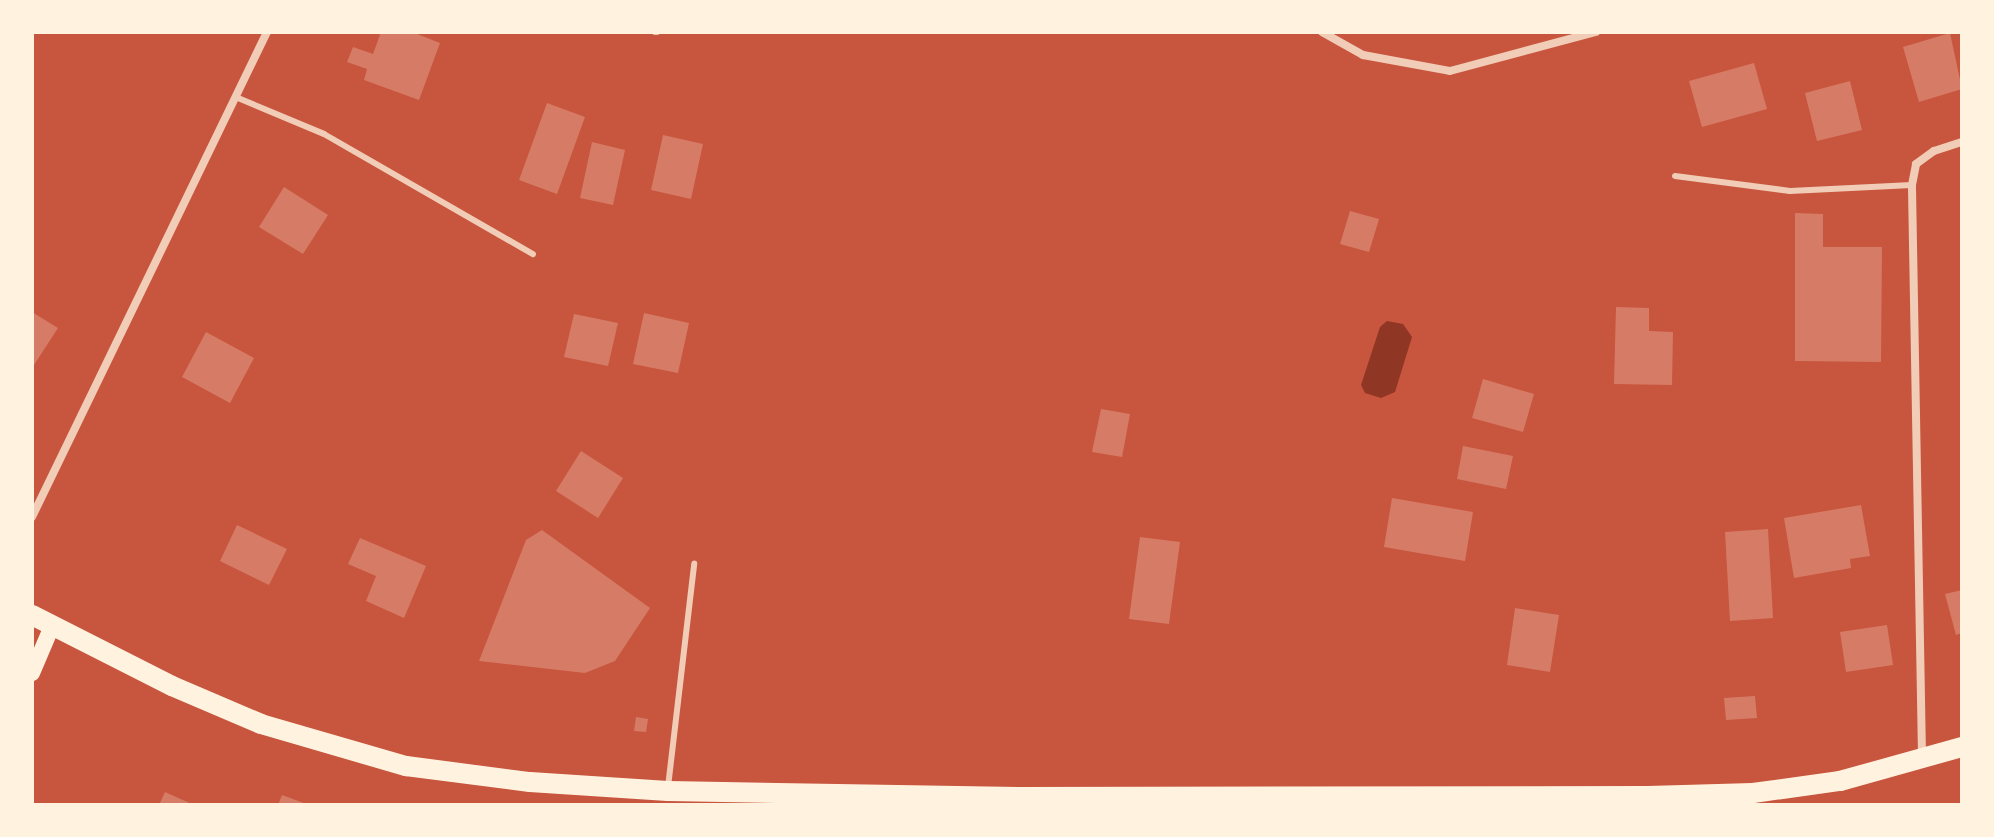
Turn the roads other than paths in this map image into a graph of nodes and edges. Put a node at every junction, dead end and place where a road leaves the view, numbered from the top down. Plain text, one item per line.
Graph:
1 (267, 32) edge
2 (1322, 32) edge
3 (1596, 32) edge
4 (238, 98) junction
5 (1962, 142) edge
6 (1675, 176) dead end
7 (1912, 185) junction
8 (533, 254) dead end
9 (32, 517) edge
10 (694, 564) dead end
11 (32, 615) edge
12 (52, 626) junction
13 (32, 673) edge
14 (1962, 747) edge
15 (1922, 762) junction
16 (668, 791) junction
17 (1113, 801) edge
18 (1336, 801) edge

1 - 4 street
2 - 3 street
4 - 8 lane
4 - 9 street
5 - 7 street
6 - 7 lane
7 - 15 street
10 - 16 lane
11 - 12 main road
12 - 13 main road
12 - 16 main road
14 - 15 main road
15 - 18 main road
16 - 17 main road
17 - 18 main road

